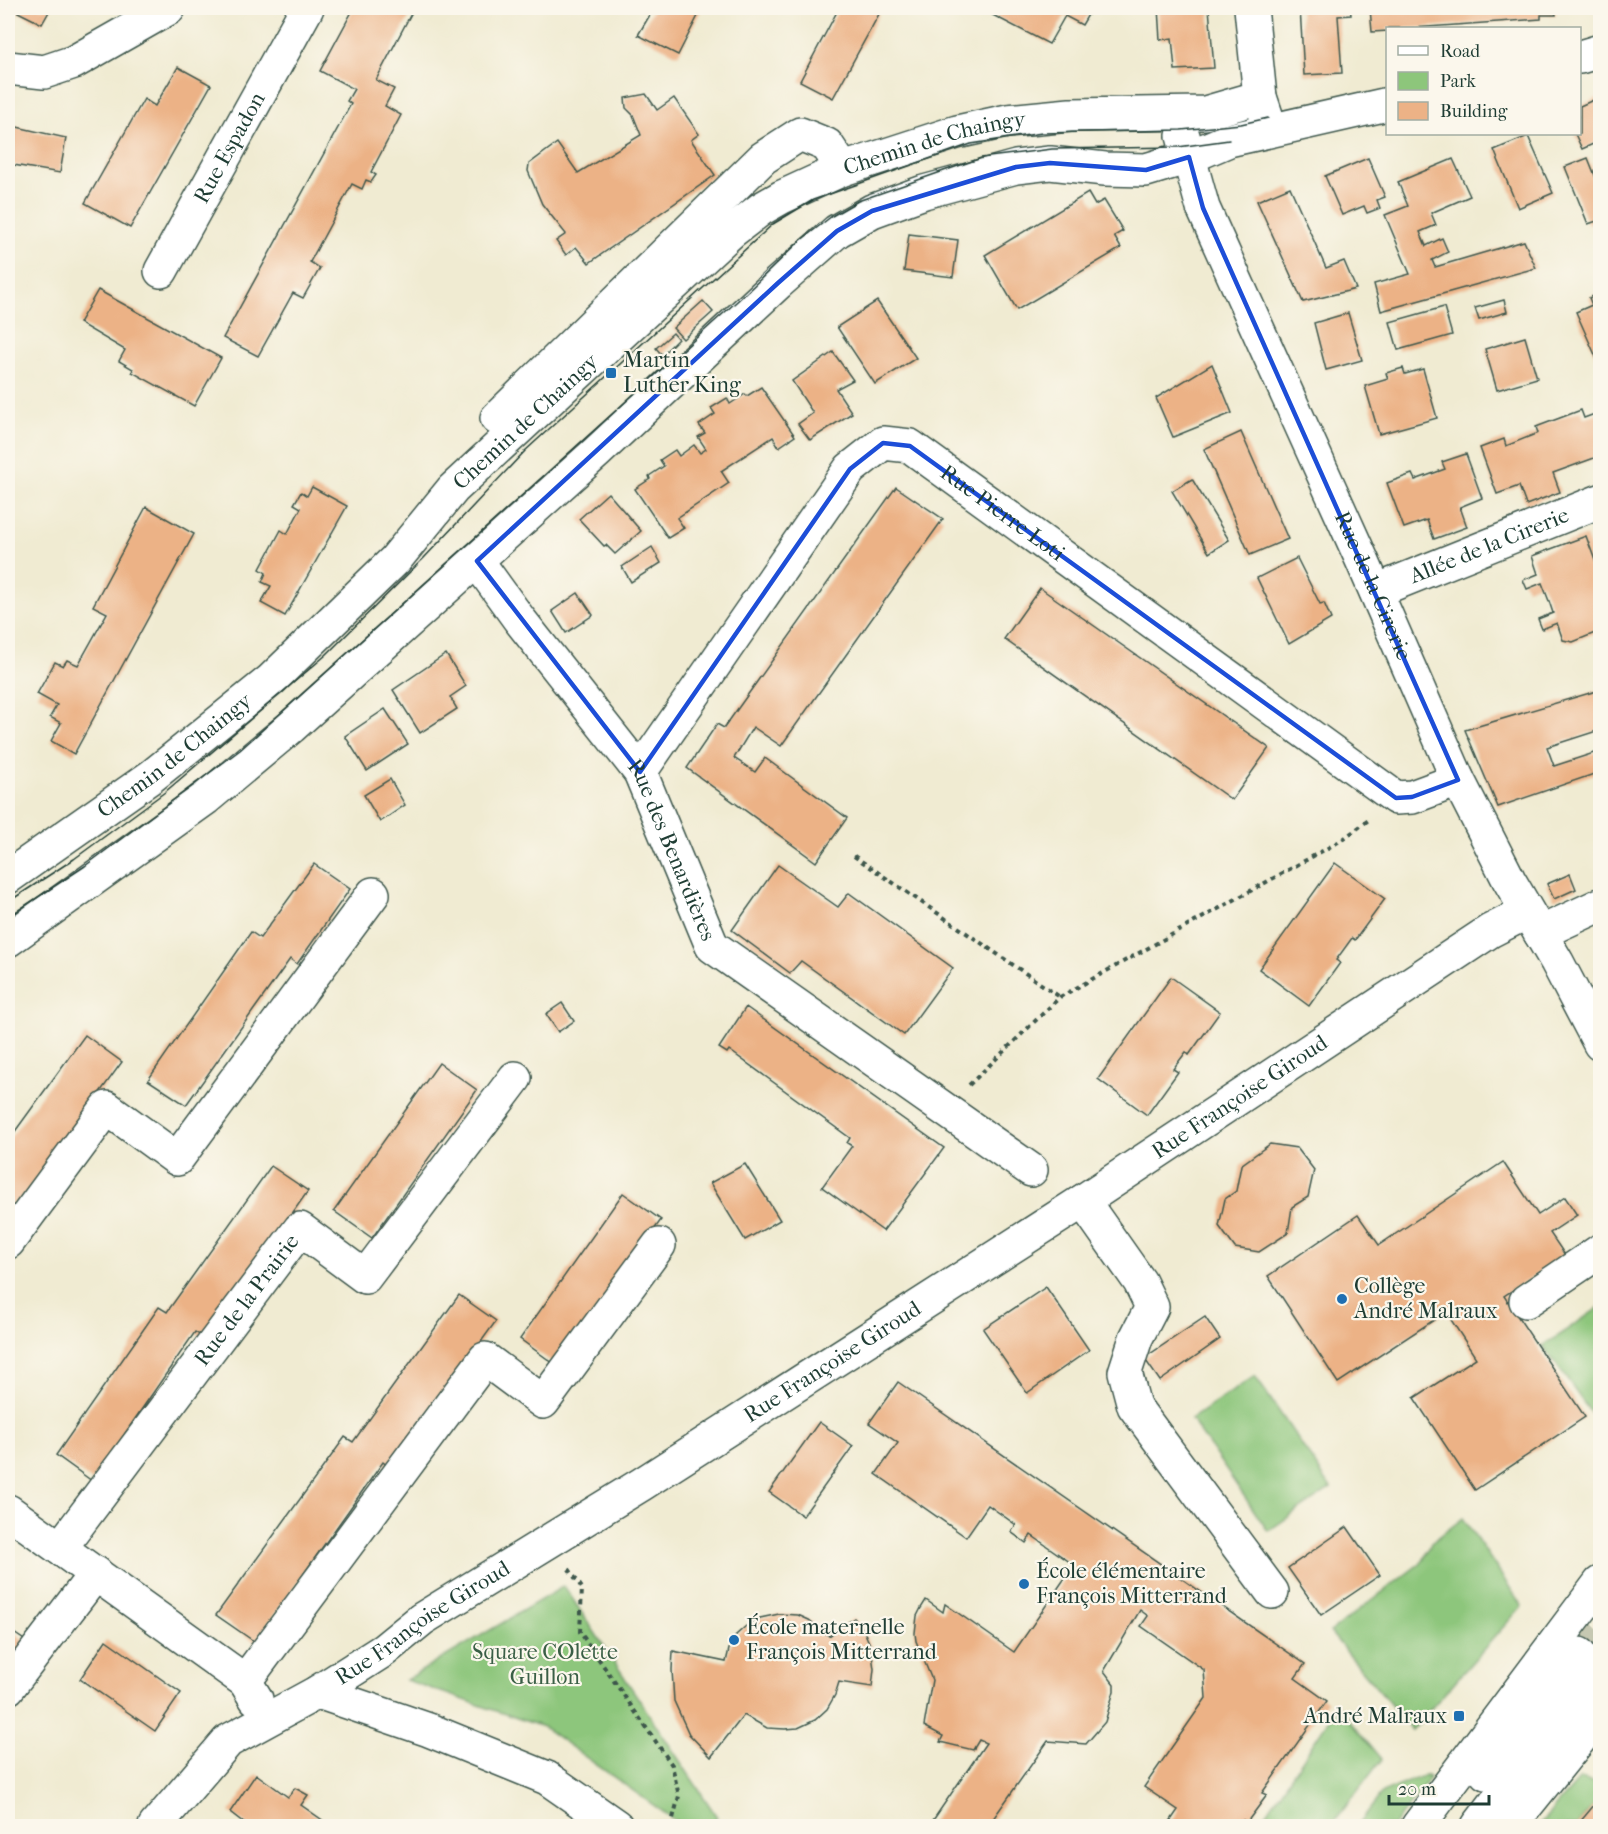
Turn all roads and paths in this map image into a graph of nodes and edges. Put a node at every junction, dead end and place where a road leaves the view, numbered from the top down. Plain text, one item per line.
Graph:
1 (169, 8) edge
2 (1251, 8) edge
3 (295, 13) edge
4 (1600, 33) edge
5 (1581, 40) edge
6 (1600, 51) edge
7 (1581, 57) edge
8 (8, 68) edge
9 (1386, 91) edge
10 (1386, 104) edge
11 (1176, 114) junction
12 (1266, 115) junction
13 (1189, 157) junction
14 (843, 169) junction
15 (161, 271) dead end
16 (453, 489) junction
17 (1600, 501) edge
18 (477, 561) junction
19 (1376, 591) junction
20 (640, 772) junction
21 (1458, 780) junction
22 (1396, 798) junction
23 (854, 856) dead end
24 (8, 877) edge
25 (373, 894) dead end
26 (1600, 905) edge
27 (1534, 923) junction
28 (8, 940) edge
29 (1060, 997) junction
30 (1600, 1044) edge
31 (515, 1078) dead end
32 (944, 1109) junction
33 (1031, 1170) dead end
34 (1083, 1201) junction
35 (8, 1242) edge
36 (659, 1245) dead end
37 (1600, 1251) edge
38 (1526, 1301) dead end
39 (8, 1511) edge
40 (61, 1547) junction
41 (565, 1563) dead end
42 (96, 1573) junction
43 (1600, 1583) edge
44 (1272, 1592) dead end
45 (1590, 1660) edge
46 (246, 1681) junction
47 (8, 1688) edge
48 (318, 1692) junction
49 (1600, 1714) edge
50 (268, 1719) junction
51 (603, 1823) edge
52 (155, 1827) edge
53 (671, 1827) edge
54 (1418, 1827) edge
55 (1443, 1827) edge
56 (1478, 1827) edge
57 (1504, 1827) edge

1 - 8 street
2 - 12 street
3 - 15 street, Rue Espadon
4 - 5 street
6 - 7 street
9 - 12 street
10 - 12 street
11 - 12 street, Chemin de Chaingy
11 - 13 street, Rue de la Cirerie
11 - 14 street, Chemin de Chaingy
12 - 13 street, Chemin de Chaingy
13 - 18 street, Chemin de Chaingy
13 - 19 street, Rue de la Cirerie
14 - 16 street, Chemin de Chaingy
14 - 16 street
16 - 24 street, Chemin de Chaingy
17 - 19 street, Allée de la Cirerie
18 - 20 street, Rue des Benardières
18 - 28 street, Chemin de Chaingy
19 - 21 street, Rue de la Cirerie
20 - 22 street, Rue Pierre Loti
20 - 32 street, Rue des Benardières
21 - 22 street
21 - 27 street, Rue de la Cirerie
22 - 29 path
23 - 29 path
25 - 35 street
26 - 27 street, Rue Françoise Giroud
27 - 30 street, Rue de la Cirerie
27 - 34 street, Rue Françoise Giroud
29 - 32 path
31 - 40 street, Rue de la Prairie
32 - 33 street, Rue des Benardières
34 - 44 street
34 - 48 street, Rue Françoise Giroud
36 - 46 street
37 - 38 street
39 - 40 street
40 - 42 street
41 - 53 path
42 - 46 street
42 - 47 street
43 - 54 street
45 - 55 street
45 - 56 street
46 - 50 street
48 - 50 street, Rue Françoise Giroud
48 - 51 street
49 - 57 street
50 - 52 street, Rue Françoise Giroud

